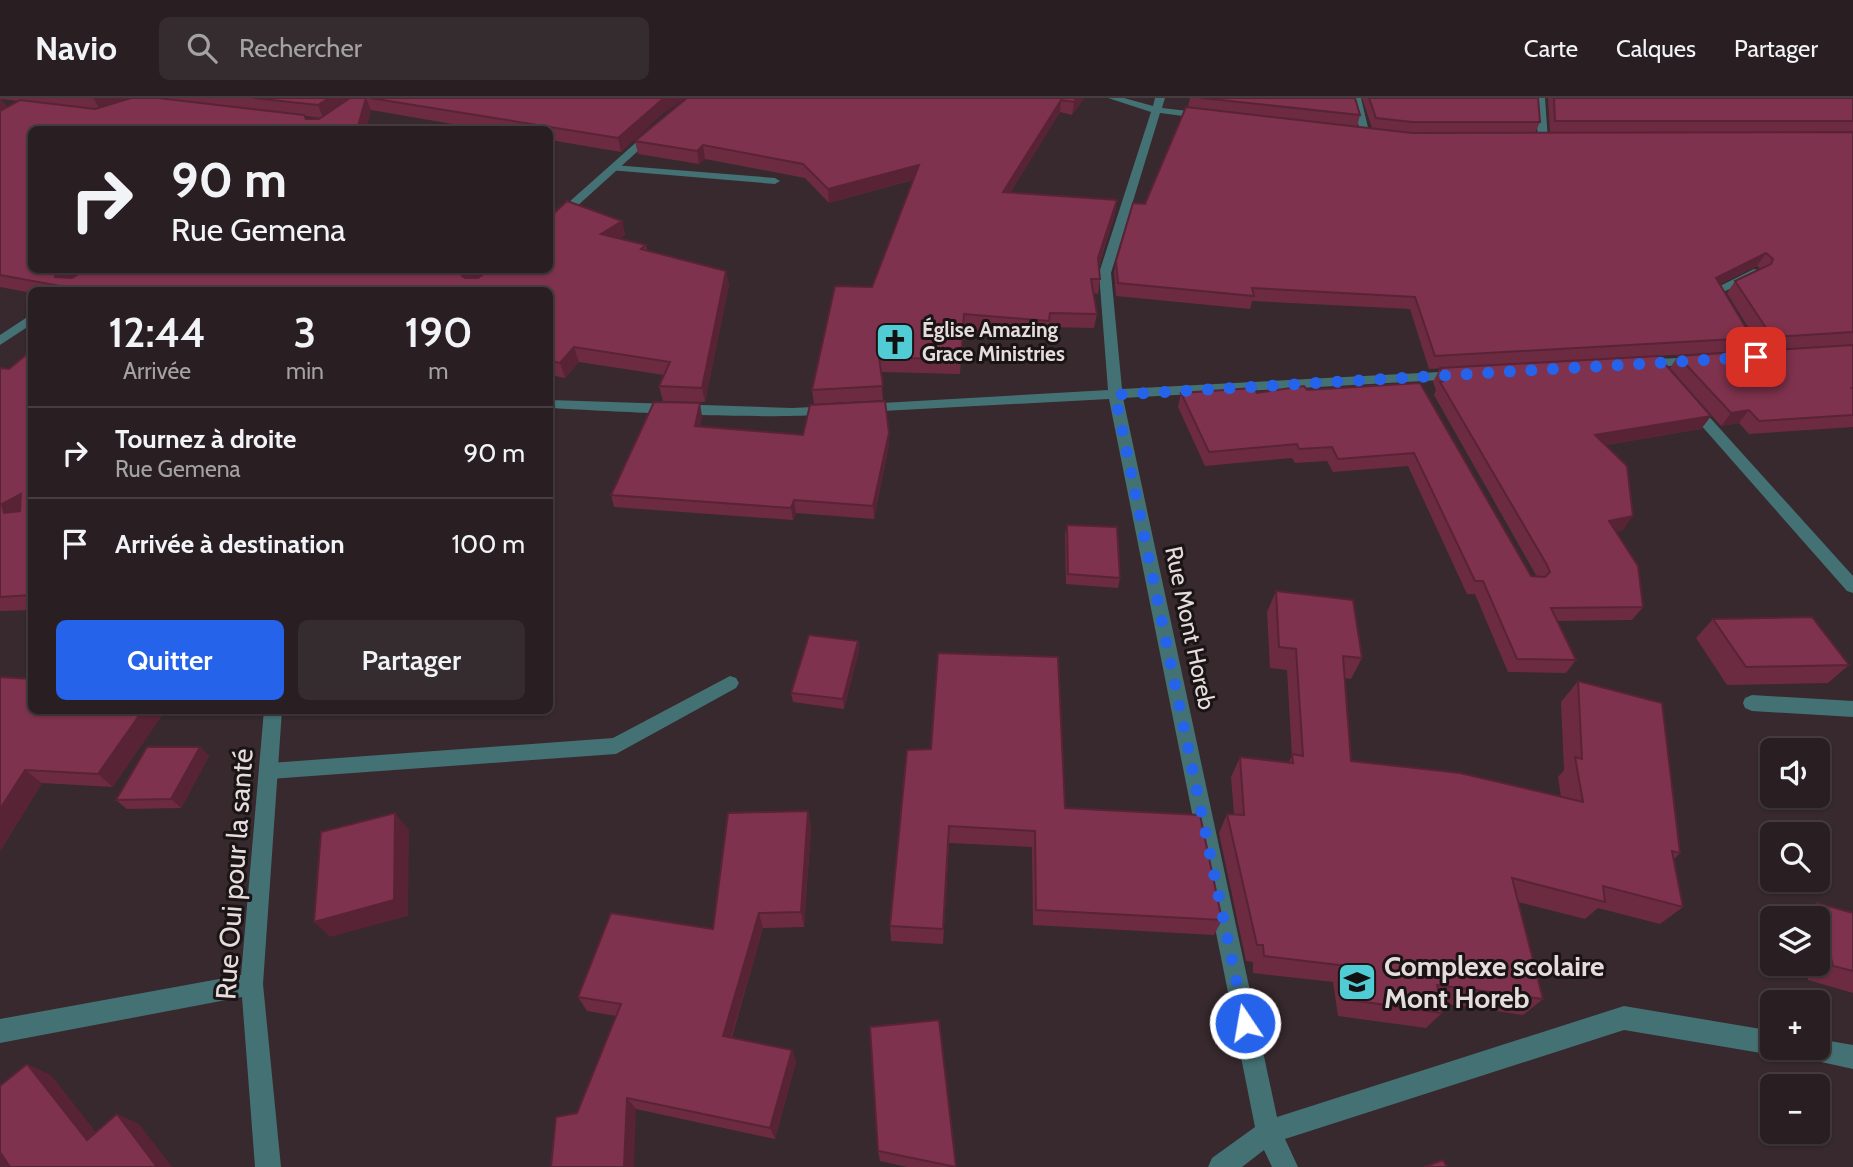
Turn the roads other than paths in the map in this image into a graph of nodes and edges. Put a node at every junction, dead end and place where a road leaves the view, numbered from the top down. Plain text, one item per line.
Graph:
1 (1113, 98) edge
2 (1356, 98) edge
3 (1540, 98) edge
4 (1158, 104) edge
5 (1222, 118) edge
6 (659, 127) edge
7 (1353, 132) edge
8 (1366, 134) junction
9 (1380, 136) edge
10 (1530, 140) edge
11 (1543, 140) junction
12 (1556, 140) edge
13 (613, 168) junction
14 (775, 181) edge
15 (553, 222) edge
16 (1756, 272) edge
17 (28, 320) edge
18 (3, 335) edge
19 (28, 336) edge
20 (1757, 357) edge
21 (1705, 360) edge
22 (1654, 363) junction
23 (1627, 365) edge
24 (1467, 374) edge
25 (1115, 395) junction
26 (553, 404) edge
27 (1853, 587) edge
28 (730, 683) dead end
29 (1752, 703) dead end
30 (1853, 709) edge
31 (273, 714) edge
32 (270, 771) junction
33 (252, 984) junction
34 (0, 1031) edge
35 (1760, 1041) edge
36 (1830, 1053) edge
37 (1853, 1057) edge
38 (1268, 1132) junction
39 (268, 1167) edge
40 (1221, 1167) edge
41 (1285, 1167) edge

1 - 4 street
2 - 8 street
3 - 11 street
4 - 5 street
4 - 25 street, Rue Mont Horeb
6 - 13 street
7 - 8 street
8 - 9 street
10 - 11 street
11 - 12 street
13 - 14 street
13 - 15 street
16 - 20 street
17 - 18 street
18 - 19 street
21 - 22 street
22 - 23 street
22 - 27 street
24 - 25 street
25 - 26 street
25 - 38 street, Rue Mont Horeb
28 - 32 street
29 - 30 street
31 - 32 street, Rue Oui pour la santé
32 - 33 street, Rue Oui pour la santé
33 - 34 street
33 - 39 street, Rue Oui pour la santé
35 - 38 street
36 - 37 street
38 - 40 street
38 - 41 street, Rue Mont Horeb

